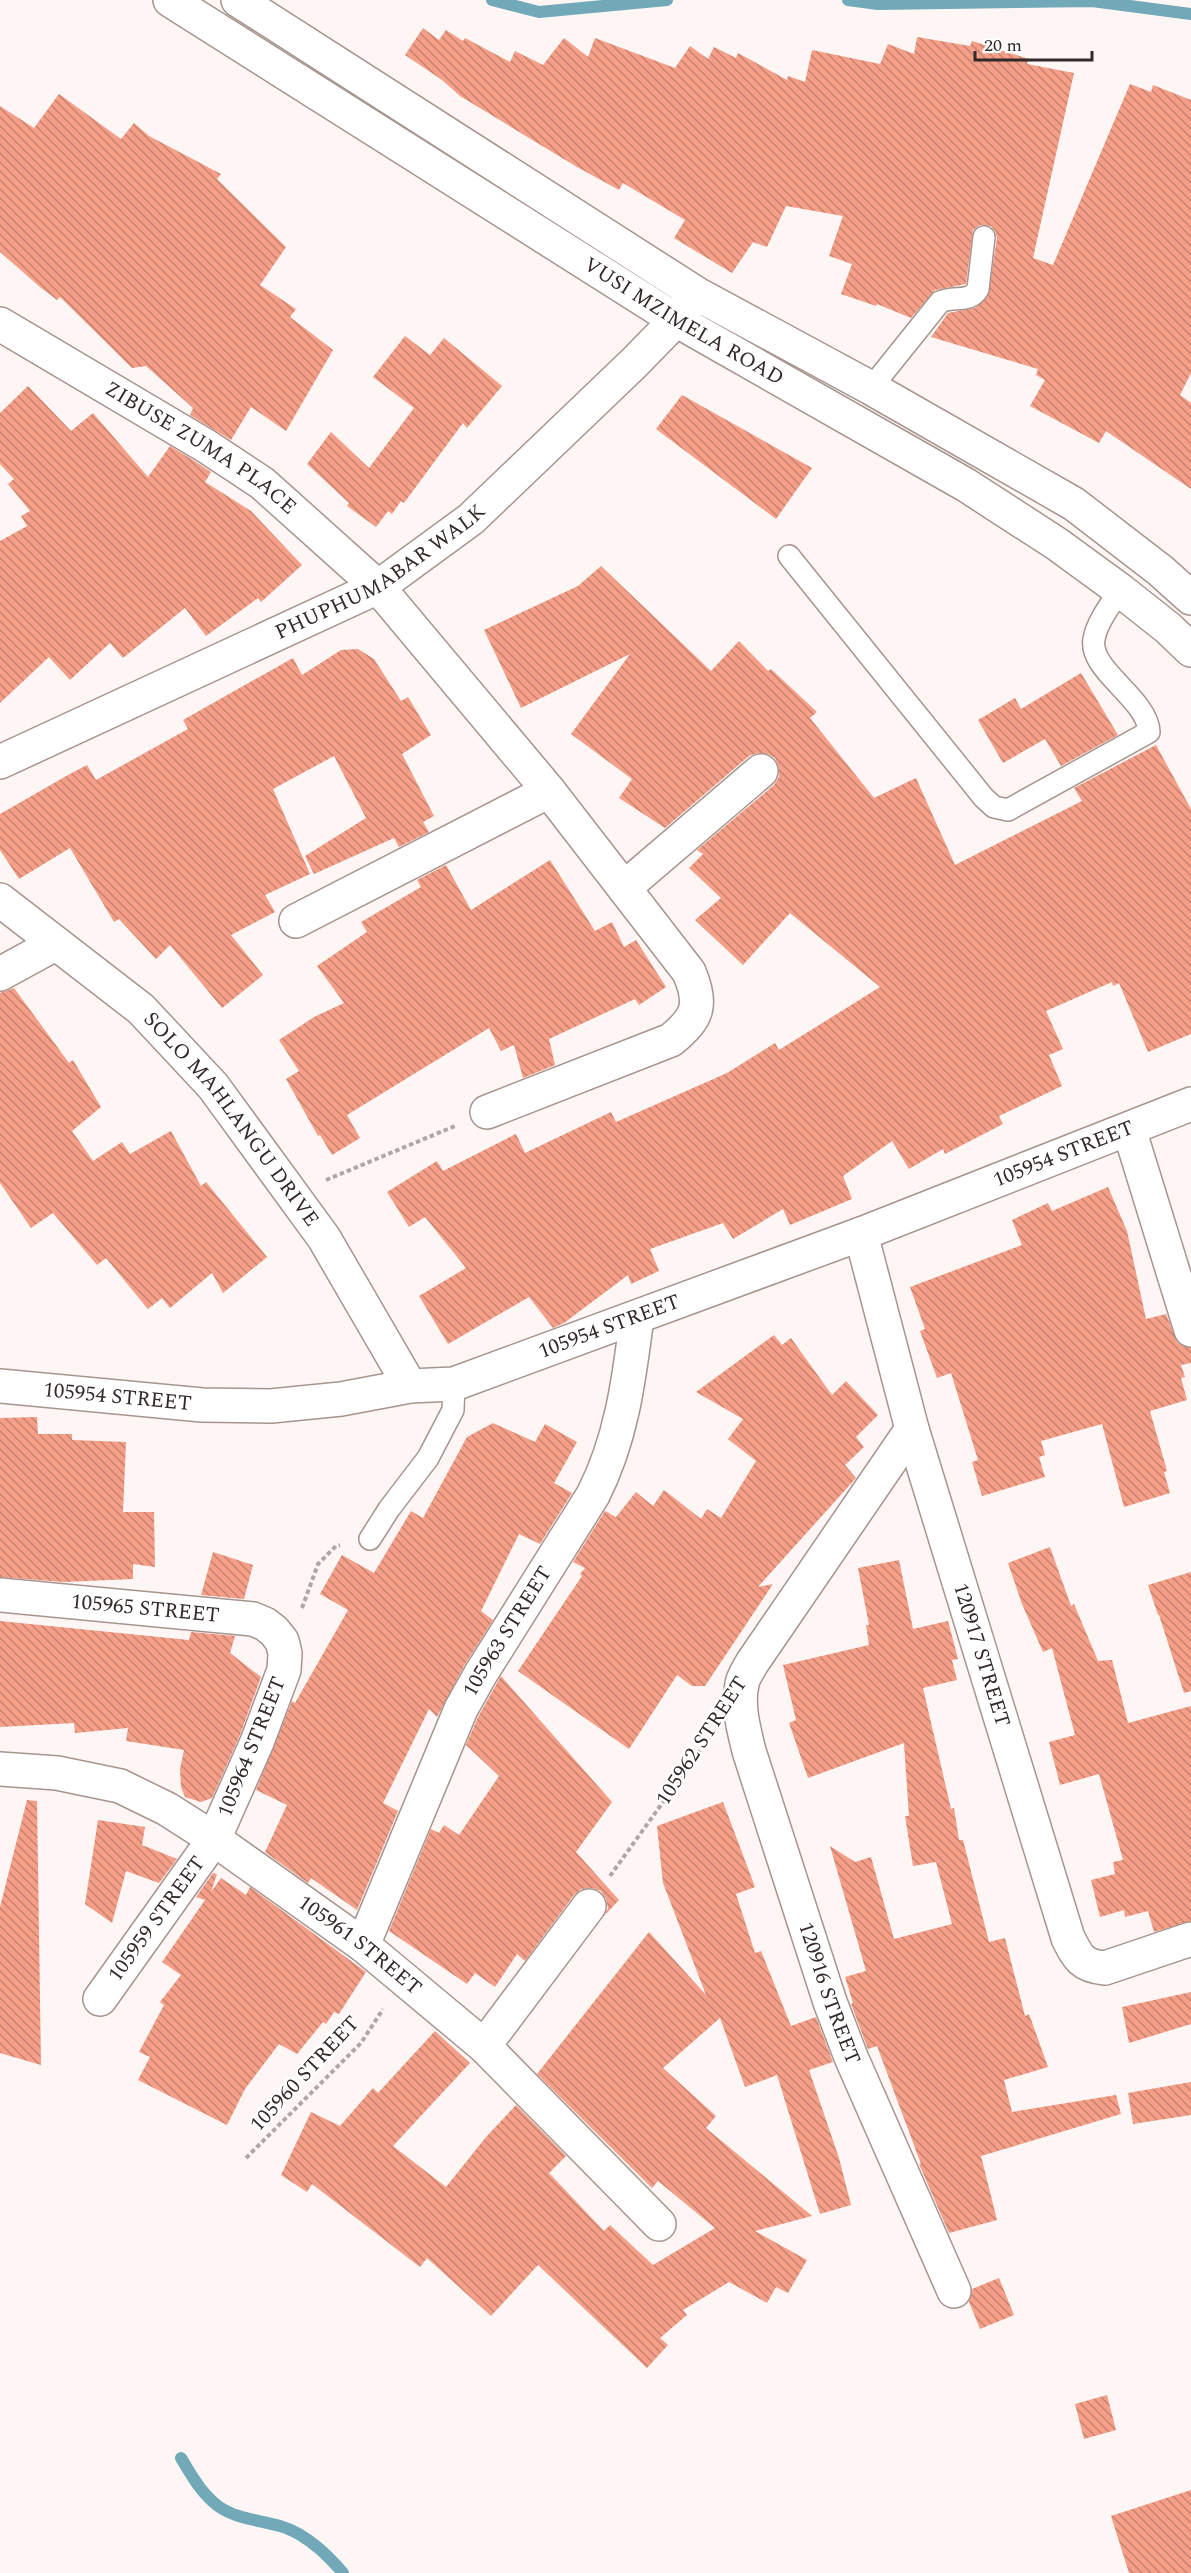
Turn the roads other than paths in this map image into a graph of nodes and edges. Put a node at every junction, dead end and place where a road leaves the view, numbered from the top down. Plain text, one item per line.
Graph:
1 (170, 0) edge
2 (238, 0) edge
3 (984, 237) dead end
4 (697, 294) junction
5 (676, 320) junction
6 (2, 329) edge
7 (871, 388) junction
8 (1138, 554) junction
9 (789, 556) dead end
10 (378, 587) junction
11 (1120, 590) junction
12 (1191, 598) edge
13 (1191, 650) edge
14 (0, 762) edge
15 (761, 771) dead end
16 (549, 791) junction
17 (624, 888) junction
18 (0, 900) edge
19 (296, 921) dead end
20 (55, 944) junction
21 (0, 974) edge
22 (1191, 1104) edge
23 (487, 1112) road end
24 (1128, 1129) junction
25 (861, 1234) junction
26 (638, 1317) junction
27 (1191, 1330) edge
28 (454, 1384) junction
29 (0, 1386) edge
30 (410, 1386) junction
31 (912, 1429) junction
32 (370, 1539) road end
33 (0, 1595) edge
34 (284, 1647) joint
35 (742, 1684) joint
36 (0, 1769) edge
37 (214, 1839) junction
38 (589, 1906) road end
39 (1191, 1940) edge
40 (363, 1945) junction
41 (100, 2000) dead end
42 (484, 2046) junction
43 (659, 2224) dead end
44 (954, 2291) dead end

1 - 5 street, VUSI MZIMELA ROAD
2 - 4 street, VUSI MZIMELA ROAD
3 - 7 lane
4 - 5 street, PHUPHUMABAR WALK
4 - 7 street, VUSI MZIMELA ROAD
5 - 10 street, PHUPHUMABAR WALK
5 - 11 street, VUSI MZIMELA ROAD
6 - 10 street, ZIBUSE ZUMA PLACE
7 - 8 street, VUSI MZIMELA ROAD
8 - 11 street
8 - 12 street, VUSI MZIMELA ROAD
9 - 11 lane
10 - 14 street, PHUPHUMABAR WALK
10 - 16 street, ZIBUSE ZUMA PLACE
11 - 13 street, VUSI MZIMELA ROAD
15 - 17 street
16 - 17 street, ZIBUSE ZUMA PLACE
16 - 19 street
17 - 23 street, ZIBUSE ZUMA PLACE
18 - 20 street, SOLO MAHLANGU DRIVE
20 - 21 street
20 - 30 street, SOLO MAHLANGU DRIVE
22 - 24 street, 105954 STREET
24 - 25 street, 105954 STREET
24 - 27 street
25 - 26 street, 105954 STREET
25 - 31 street, 120917 STREET
26 - 28 street, 105954 STREET
26 - 40 street, 105963 STREET
28 - 30 street, 105954 STREET
28 - 32 lane
29 - 30 street, 105954 STREET
31 - 35 street, 105962 STREET
31 - 39 street, 120917 STREET
33 - 34 street, 105965 STREET
34 - 37 street, 105964 STREET
35 - 44 street, 120916 STREET
36 - 37 street, 105961 STREET
37 - 40 street, 105961 STREET
37 - 41 street, 105959 STREET
38 - 42 street
40 - 42 street, 105961 STREET
42 - 43 street, 105961 STREET

